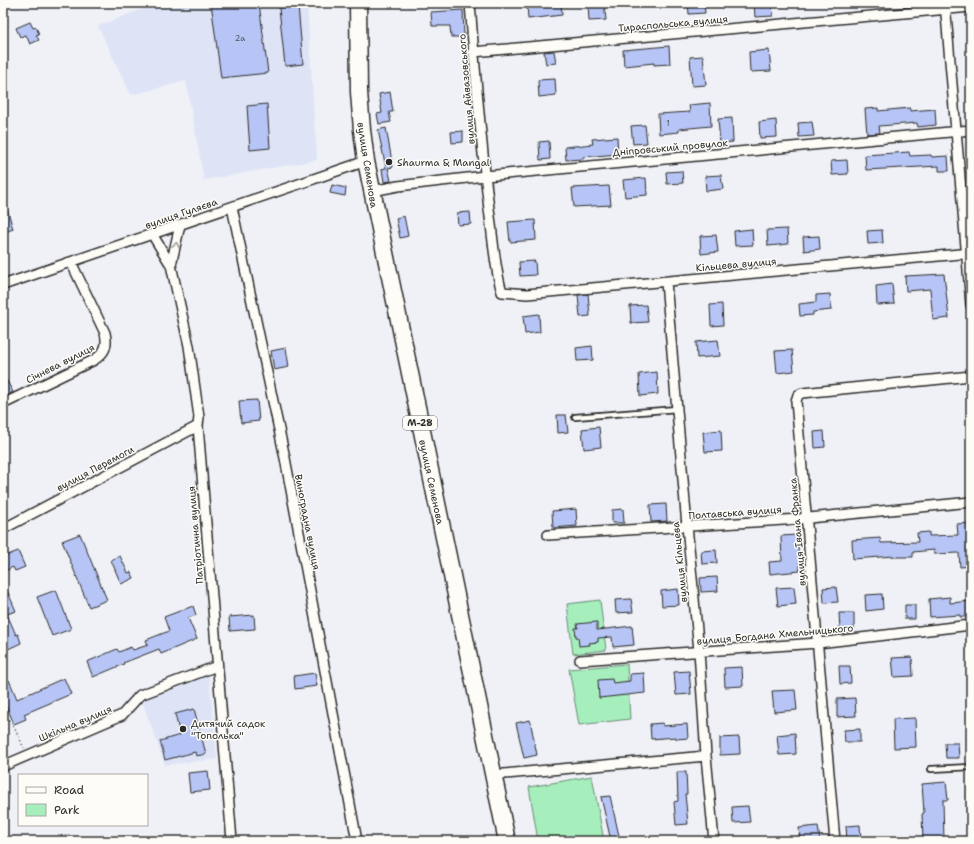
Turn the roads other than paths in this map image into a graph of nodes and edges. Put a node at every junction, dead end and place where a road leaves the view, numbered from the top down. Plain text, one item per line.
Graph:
1 (358, 3) edge
2 (470, 3) edge
3 (945, 6) edge
4 (971, 7) edge
5 (474, 52) junction
6 (971, 130) edge
7 (957, 131) junction
8 (366, 160) junction
9 (485, 176) junction
10 (372, 191) junction
11 (232, 207) junction
12 (180, 224) junction
13 (152, 234) junction
14 (969, 253) edge
15 (71, 262) junction
16 (171, 265) junction
17 (666, 282) junction
18 (3, 285) edge
19 (502, 292) joint
20 (971, 305) edge
21 (971, 376) edge
22 (3, 404) edge
23 (677, 409) junction
24 (575, 417) dead end
25 (198, 426) junction
26 (971, 502) edge
27 (806, 517) junction
28 (687, 526) junction
29 (3, 529) edge
30 (548, 535) dead end
31 (971, 626) edge
32 (818, 643) junction
33 (699, 651) junction
34 (580, 660) dead end
35 (217, 666) junction
36 (706, 756) junction
37 (3, 766) edge
38 (971, 767) edge
39 (931, 769) dead end
40 (493, 775) junction
41 (232, 841) edge
42 (357, 841) edge
43 (507, 841) edge
44 (714, 841) edge
45 (835, 841) edge

1 - 8 highway, вулиця Семенова / М-28
2 - 5 street, вулиця Айвазовського
3 - 4 street, Тираспольська вулиця
3 - 5 street, Тираспольська вулиця
3 - 7 street
5 - 9 street, вулиця Айвазовського
6 - 7 street, Дніпровський провулок
7 - 9 street, Дніпровський провулок
7 - 14 street
8 - 10 highway, вулиця Семенова / М-28
8 - 11 street, вулиця Гуляєва
9 - 10 street, Дніпровський провулок
9 - 19 street, вулиця Айвазовського
10 - 40 highway, вулиця Семенова / М-28
11 - 12 street, вулиця Гуляєва
11 - 42 street, Виноградна вулиця
12 - 13 street, вулиця Гуляєва
16 -> 12 street
13 - 15 street, вулиця Гуляєва
13 - 16 street, Патріотична вулиця
14 - 17 street, Кільцева вулиця
14 - 20 street
15 - 18 street, вулиця Гуляєва
15 - 22 street, Січнева вулиця
16 - 25 street, Патріотична вулиця
17 - 19 street, Кільцева вулиця
17 - 23 street, вулиця Кільцева
21 - 27 street, вулиця Івана Франка
23 - 24 lane
23 - 28 street, вулиця Кільцева
25 - 29 street, вулиця Перемоги
25 - 35 street, Патріотична вулиця
26 - 27 street, Полтавська вулиця
27 - 28 street, Полтавська вулиця
27 - 32 street, вулиця Івана Франка
28 - 30 street, Полтавська вулиця
28 - 33 street, вулиця Кільцева
31 - 32 street, вулиця Богдана Хмельницького
32 - 33 street, вулиця Богдана Хмельницького
32 - 45 street, вулиця Івана Франка
33 - 34 street, вулиця Богдана Хмельницького
33 - 36 street, вулиця Кільцева
35 - 37 street, Шкільна вулиця
35 - 41 street, Патріотична вулиця
36 - 40 street
36 - 44 street, вулиця Кільцева
38 - 39 lane
40 - 43 highway, вулиця Семенова / М-28

